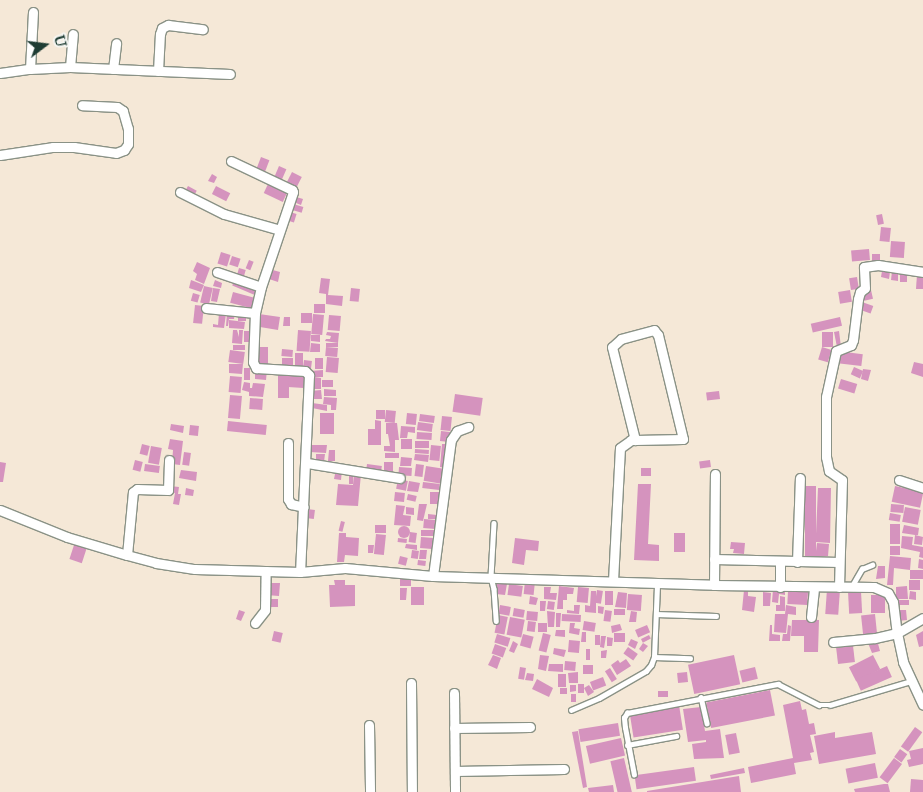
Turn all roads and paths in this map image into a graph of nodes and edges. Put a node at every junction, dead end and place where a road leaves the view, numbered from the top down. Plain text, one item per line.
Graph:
1 (33, 12) dead end
2 (203, 29) dead end
3 (73, 34) dead end
4 (116, 43) dead end
5 (70, 67) junction
6 (30, 68) junction
7 (113, 69) junction
8 (158, 71) junction
9 (0, 73) edge
10 (230, 74) dead end
11 (82, 105) dead end
12 (0, 155) edge
13 (231, 161) dead end
14 (180, 192) dead end
15 (280, 230) junction
16 (217, 272) dead end
17 (923, 272) edge
18 (261, 287) junction
19 (206, 308) dead end
20 (256, 313) junction
21 (468, 427) dead end
22 (635, 440) junction
23 (288, 443) dead end
24 (170, 460) dead end
25 (307, 463) junction
26 (715, 474) dead end
27 (400, 478) dead end
28 (800, 478) dead end
29 (899, 480) dead end
30 (923, 488) edge
31 (304, 507) junction
32 (0, 510) edge
33 (494, 523) dead end
34 (127, 555) junction
35 (714, 560) junction
36 (780, 562) junction
37 (797, 562) junction
38 (839, 562) junction
39 (872, 565) dead end
40 (266, 571) junction
41 (300, 572) junction
42 (434, 576) junction
43 (491, 578) junction
44 (613, 581) junction
45 (657, 582) junction
46 (714, 585) junction
47 (780, 587) junction
48 (814, 587) junction
49 (839, 587) junction
50 (852, 587) junction
51 (656, 614) junction
52 (716, 616) dead end
53 (811, 617) dead end
54 (923, 618) edge
55 (496, 621) dead end
56 (255, 623) dead end
57 (897, 633) junction
58 (833, 642) dead end
59 (654, 658) junction
60 (690, 658) dead end
61 (911, 681) junction
62 (411, 683) dead end
63 (454, 693) dead end
64 (701, 698) junction
65 (923, 705) edge
66 (571, 710) dead end
67 (707, 723) dead end
68 (370, 725) dead end
69 (530, 727) dead end
70 (454, 728) junction
71 (676, 736) dead end
72 (627, 745) junction
73 (454, 770) junction
74 (564, 770) dead end
75 (634, 775) dead end
76 (370, 792) edge
77 (412, 792) edge
78 (455, 792) edge

1 - 6 street
2 - 8 street
3 - 5 street
4 - 7 street
5 - 6 street
5 - 7 street
6 - 9 street
7 - 8 street
8 - 10 street
11 - 12 street
13 - 15 street
14 - 15 street
15 - 18 street
16 - 18 street
17 - 38 street
18 - 20 street
19 - 20 street
20 - 25 street
21 - 42 street
22 - 22 street
22 - 44 street
23 - 31 street
24 - 34 street
25 - 27 street
25 - 31 street
26 - 35 street
28 - 37 street
29 - 30 street
31 - 41 street
32 - 34 street
33 - 43 lane
34 - 40 street
35 - 36 street
35 - 46 street
36 - 37 street
36 - 47 street
37 - 38 street
38 - 49 street
39 - 50 lane
40 - 41 street
40 - 56 street
41 - 42 street
42 - 43 street
43 - 44 street
43 - 55 lane
44 - 45 street
45 - 46 street
45 - 51 lane
46 - 47 street
47 - 48 street
48 - 49 street
48 - 53 street
49 - 50 street
50 - 57 street
51 - 52 lane
51 - 59 lane
54 - 57 street
57 - 58 street
57 - 61 street
59 - 60 lane
59 - 66 lane
61 - 64 lane
61 - 65 street
62 - 77 street
63 - 70 street
64 - 67 lane
64 - 72 lane
68 - 76 street
69 - 70 street
70 - 73 street
71 - 72 lane
72 - 75 lane
73 - 74 street
73 - 78 street

